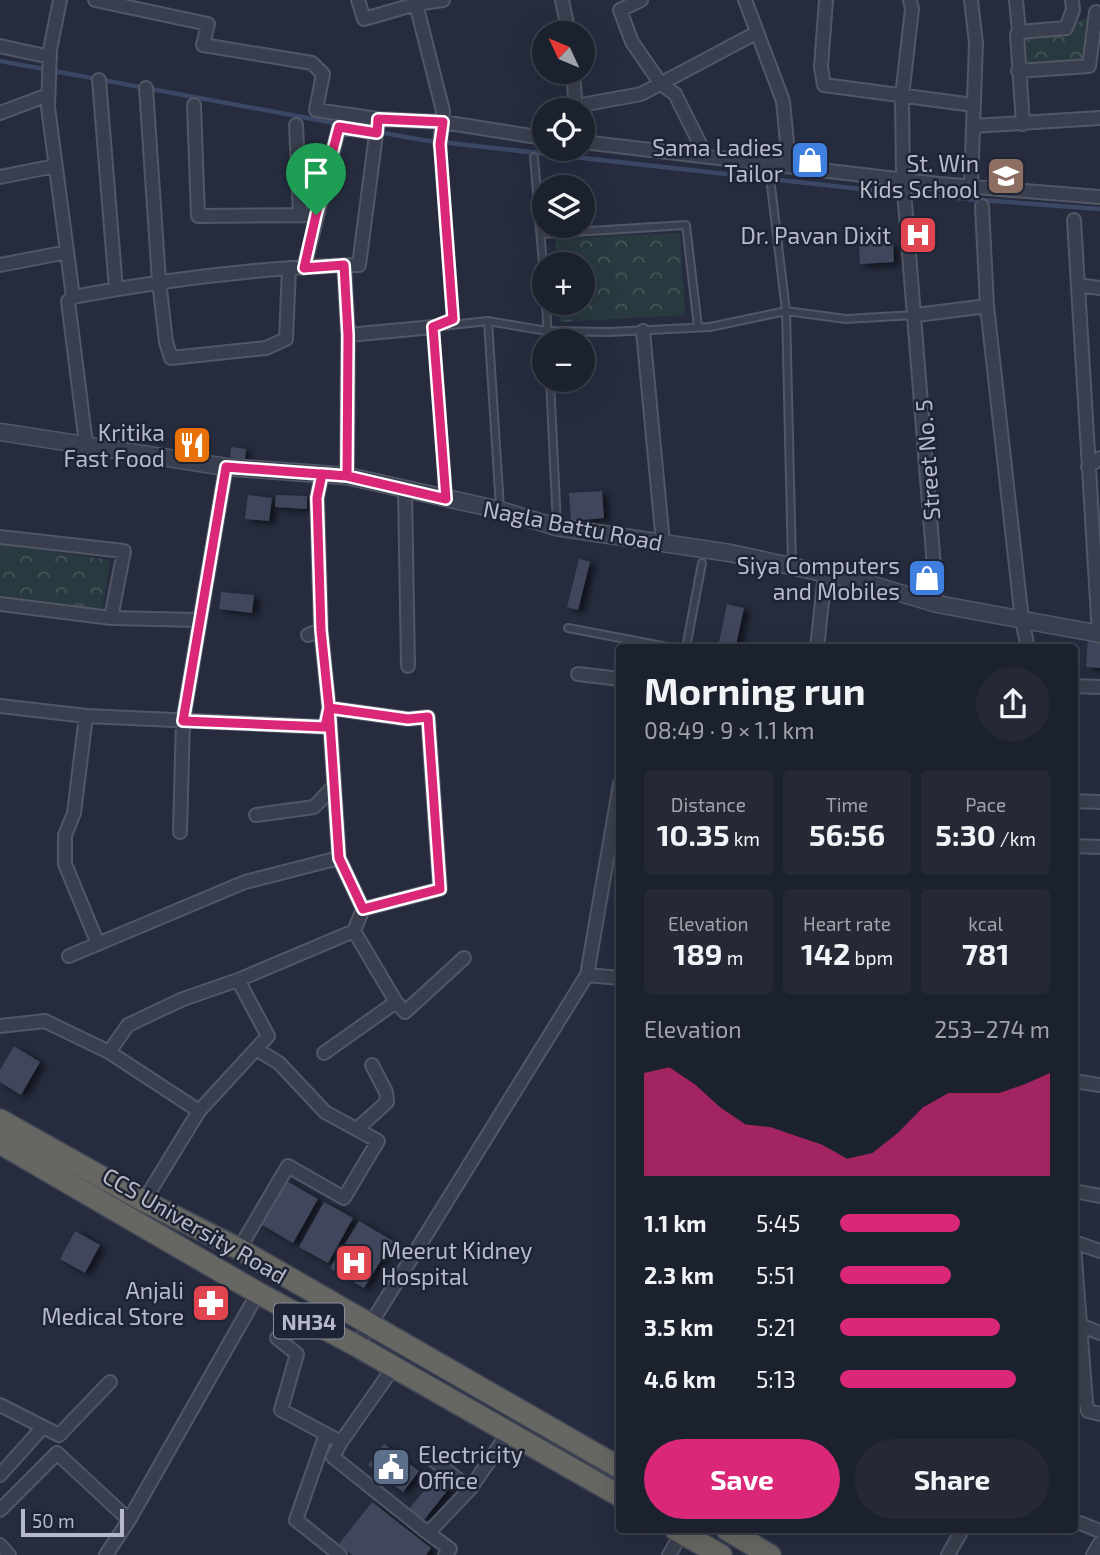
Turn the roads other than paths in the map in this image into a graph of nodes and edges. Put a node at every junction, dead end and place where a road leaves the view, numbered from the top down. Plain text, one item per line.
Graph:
1 (60, 0) edge
2 (95, 0) edge
3 (358, 0) edge
4 (443, 0) edge
5 (562, 0) edge
6 (641, 0) edge
7 (745, 0) edge
8 (826, 0) edge
9 (911, 0) edge
10 (971, 0) edge
11 (1016, 0) edge
12 (415, 2) edge
13 (1072, 5) edge
14 (1098, 12) edge
15 (566, 21) edge
16 (1019, 32) junction
17 (756, 33) junction
18 (0, 46) edge
19 (50, 59) junction
20 (1018, 71) junction
21 (99, 80) dead end
22 (661, 84) junction
23 (146, 88) dead end
24 (48, 91) junction
25 (902, 96) junction
26 (595, 104) edge
27 (194, 105) dead end
28 (973, 105) junction
29 (0, 113) edge
30 (1100, 118) edge
31 (1023, 124) junction
32 (296, 125) dead end
33 (377, 126) junction
34 (442, 126) junction
35 (973, 126) junction
36 (532, 137) edge
37 (595, 143) edge
38 (440, 144) joint
39 (706, 156) junction
40 (789, 164) junction
41 (55, 166) junction
42 (769, 169) dead end
43 (0, 177) edge
44 (971, 185) junction
45 (904, 187) junction
46 (1100, 197) edge
47 (982, 206) dead end
48 (300, 214) junction
49 (316, 215) junction
50 (1074, 220) dead end
51 (595, 231) edge
52 (67, 252) junction
53 (0, 265) edge
54 (344, 265) junction
55 (289, 268) junction
56 (304, 268) junction
57 (159, 281) junction
58 (1078, 285) junction
59 (1100, 288) edge
60 (116, 289) junction
61 (73, 297) junction
62 (988, 306) junction
63 (786, 311) junction
64 (916, 315) junction
65 (488, 321) junction
66 (433, 327) junction
67 (698, 327) junction
68 (535, 329) edge
69 (595, 331) edge
70 (643, 331) junction
71 (348, 335) junction
72 (550, 392) edge
73 (0, 432) edge
74 (86, 444) junction
75 (1100, 458) edge
76 (226, 467) junction
77 (1088, 467) junction
78 (322, 474) junction
79 (347, 476) junction
80 (405, 489) junction
81 (446, 499) junction
82 (500, 510) junction
83 (556, 527) junction
84 (0, 537) edge
85 (663, 543) junction
86 (702, 564) dead end
87 (792, 566) junction
88 (825, 574) junction
89 (0, 604) edge
90 (937, 604) junction
91 (111, 618) junction
92 (199, 620) junction
93 (1022, 620) junction
94 (568, 628) dead end
95 (321, 630) junction
96 (1100, 634) edge
97 (308, 635) dead end
98 (652, 644) edge
99 (687, 644) edge
100 (817, 644) edge
101 (1027, 644) edge
102 (408, 666) dead end
103 (578, 674) dead end
104 (616, 678) edge
105 (1078, 686) edge
106 (1100, 687) edge
107 (0, 706) edge
108 (329, 708) junction
109 (86, 716) junction
110 (183, 721) junction
111 (334, 786) junction
112 (1078, 800) edge
113 (1100, 802) edge
114 (616, 810) edge
115 (256, 816) dead end
116 (180, 832) dead end
117 (1078, 846) edge
118 (1100, 847) edge
119 (339, 858) junction
120 (363, 909) junction
121 (354, 931) junction
122 (99, 944) junction
123 (69, 956) dead end
124 (464, 958) dead end
125 (587, 975) junction
126 (616, 978) edge
127 (238, 980) junction
128 (396, 1002) junction
129 (0, 1026) edge
130 (256, 1049) junction
131 (109, 1052) junction
132 (324, 1053) dead end
133 (372, 1065) dead end
134 (1078, 1082) edge
135 (1100, 1085) edge
136 (198, 1111) junction
137 (0, 1120) edge
138 (356, 1129) junction
139 (0, 1143) edge
140 (1078, 1192) edge
141 (1100, 1196) edge
142 (144, 1201) junction
143 (1078, 1244) edge
144 (239, 1249) junction
145 (1100, 1251) edge
146 (258, 1293) junction
147 (370, 1323) junction
148 (1078, 1324) edge
149 (1078, 1333) edge
150 (1100, 1333) edge
151 (276, 1338) dead end
152 (357, 1346) junction
153 (393, 1368) junction
154 (110, 1382) dead end
155 (0, 1405) edge
156 (1100, 1414) edge
157 (43, 1427) junction
158 (509, 1432) junction
159 (326, 1434) junction
160 (341, 1442) junction
161 (430, 1458) dead end
162 (616, 1466) edge
163 (0, 1475) edge
164 (470, 1489) junction
165 (616, 1494) edge
166 (0, 1510) edge
167 (129, 1520) junction
168 (1080, 1523) dead end
169 (1100, 1531) edge
170 (428, 1533) junction
171 (678, 1533) edge
172 (682, 1533) edge
173 (960, 1533) edge
174 (752, 1536) edge
175 (1100, 1543) edge
176 (0, 1545) edge
177 (108, 1551) edge
178 (9, 1555) edge
179 (123, 1555) edge
180 (340, 1555) edge
181 (444, 1555) edge
182 (669, 1555) edge
183 (721, 1555) edge
184 (771, 1555) edge
185 (948, 1555) edge
186 (1093, 1555) edge

1 - 19 street
2 - 33 street
3 - 12 street
4 - 12 street
5 - 15 street
6 - 22 street
7 - 17 street
8 - 25 street
9 - 25 street, Street No. 5
10 - 28 street
11 - 16 street
12 - 34 street
13 - 14 street
13 - 16 street
14 - 20 street
16 - 20 street
17 - 22 street
17 - 40 street
18 - 19 street
19 - 24 street
20 - 31 street
21 - 60 street
22 - 26 street
22 - 39 street
23 - 57 street
24 - 29 street
24 - 41 street
25 - 28 street
25 - 45 street, Street No. 5
27 - 48 street
28 - 35 street
30 - 31 street
31 - 35 street
32 - 48 street
33 - 34 street
33 - 49 street
33 - 54 street
34 - 36 street
34 - 38 street
35 - 44 street
37 - 39 street
38 - 66 lane
39 - 40 street
40 - 45 street
41 - 43 street
41 - 52 street
42 - 63 lane
44 - 45 street
44 - 46 street
45 - 64 street, Street No. 5
47 - 62 street
48 - 49 street
49 - 56 street
50 - 58 street
51 - 67 lane
52 - 53 street
52 - 61 street
54 - 56 street
54 - 71 street
55 - 56 street
55 - 57 street
55 - 57 street
57 - 60 street
58 - 59 street
58 - 77 street
60 - 61 street
61 - 74 street
62 - 64 street
62 - 93 street
63 - 64 lane
63 - 67 lane
63 - 87 lane
64 - 90 street, Street No. 5
65 - 66 lane
65 - 68 lane
65 - 82 lane
66 - 71 street
66 - 81 lane
67 - 70 lane
69 - 70 lane
70 - 85 street
71 - 79 street
72 - 83 lane
73 - 74 street, Nagla Battu Road
74 - 76 street, Nagla Battu Road
75 - 77 street
76 - 78 street, Nagla Battu Road
76 - 92 street
77 - 96 street
78 - 79 street, Nagla Battu Road
78 - 95 street
79 - 80 street, Nagla Battu Road
80 - 81 street, Nagla Battu Road
80 - 102 street
81 - 82 street, Nagla Battu Road
82 - 83 street, Nagla Battu Road
83 - 85 street, Nagla Battu Road
84 - 91 street
85 - 87 street, Nagla Battu Road
86 - 99 lane
87 - 88 street, Nagla Battu Road
88 - 90 street, Nagla Battu Road
88 - 100 street
89 - 91 street
90 - 93 street, Nagla Battu Road
91 - 92 street
92 - 110 street
93 - 96 street, Nagla Battu Road
93 - 101 street
94 - 98 lane
95 - 97 street
95 - 108 street
103 - 104 street
105 - 106 street
107 - 109 street
108 - 110 street
108 - 111 street
108 - 120 street
109 - 110 street
109 - 122 street
110 - 116 street
111 - 115 street
111 - 119 street
112 - 113 street
114 - 125 street
117 - 118 street
119 - 120 street
119 - 122 street
120 - 121 street
121 - 127 street
121 - 128 street
122 - 123 street
124 - 128 street
125 - 126 street
125 - 147 street
127 - 130 street
127 - 131 street
128 - 132 street
129 - 131 street
130 - 136 street
130 - 138 street
131 - 136 street
133 - 138 street
134 - 135 street
136 - 142 street
137 - 142 highway, CCS University Road / NH34
138 - 144 street
139 - 146 highway, CCS University Road / NH34
140 - 141 street
142 - 144 highway, CCS University Road / NH34
143 - 145 street
144 - 147 highway, CCS University Road / NH34
146 - 152 highway, CCS University Road / NH34
146 - 167 street
147 - 152 street
147 - 162 highway, CCS University Road / NH34
148 - 150 street
149 - 156 street
151 - 159 street
152 - 153 highway, CCS University Road / NH34
153 - 158 highway, CCS University Road / NH34
153 - 160 street
154 - 157 street
155 - 157 street
157 - 163 street
158 - 164 street
158 - 165 highway, CCS University Road / NH34
159 - 160 street
159 - 180 street
160 - 170 street
161 - 164 street
164 - 170 street
166 - 167 street
167 - 177 street
168 - 169 street
170 - 181 street
171 - 182 street
172 - 183 highway
173 - 185 street
174 - 184 highway
175 - 186 street
176 - 178 street
177 - 179 street

